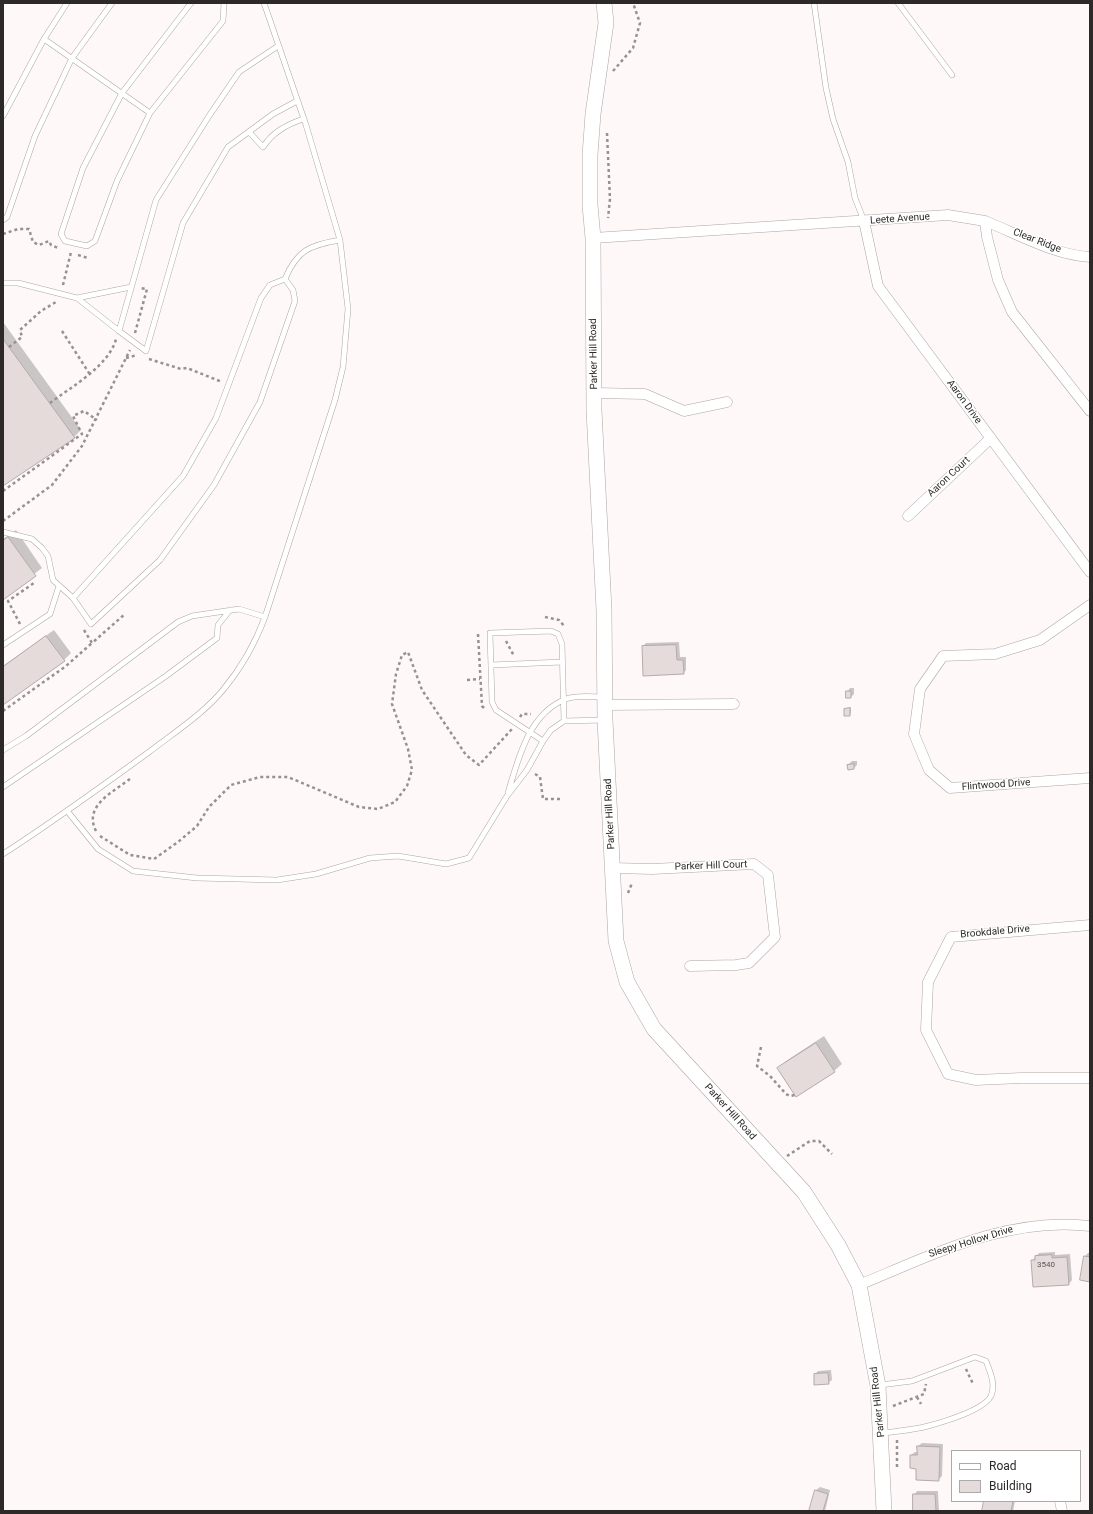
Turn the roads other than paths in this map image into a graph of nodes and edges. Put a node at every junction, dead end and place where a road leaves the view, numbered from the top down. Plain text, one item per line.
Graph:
1 (67, 3) edge
2 (112, 3) edge
3 (190, 3) edge
4 (224, 3) edge
5 (264, 3) edge
6 (604, 3) edge
7 (814, 3) edge
8 (898, 3) edge
9 (44, 39) junction
10 (278, 46) junction
11 (72, 58) junction
12 (952, 75) dead end
13 (122, 93) junction
14 (297, 101) junction
15 (150, 113) junction
16 (3, 116) edge
17 (303, 119) junction
18 (249, 132) junction
19 (3, 220) edge
20 (985, 220) junction
21 (864, 221) junction
22 (593, 238) junction
23 (340, 240) junction
24 (1090, 256) edge
25 (285, 279) junction
26 (3, 283) edge
27 (131, 287) junction
28 (77, 298) junction
29 (119, 331) junction
30 (595, 393) junction
31 (727, 402) dead end
32 (1090, 411) edge
33 (991, 438) junction
34 (908, 516) dead end
35 (3, 532) edge
36 (1090, 572) edge
37 (59, 586) junction
38 (73, 598) junction
39 (1090, 605) edge
40 (230, 610) junction
41 (265, 617) junction
42 (3, 645) edge
43 (562, 662) junction
44 (491, 665) junction
45 (564, 701) junction
46 (734, 704) dead end
47 (605, 707) junction
48 (564, 721) junction
49 (530, 733) junction
50 (543, 741) junction
51 (3, 750) edge
52 (1090, 778) edge
53 (3, 787) edge
54 (507, 796) junction
55 (68, 812) junction
56 (3, 854) edge
57 (612, 868) junction
58 (1090, 925) edge
59 (690, 966) dead end
60 (1090, 1078) edge
61 (1090, 1226) edge
62 (859, 1285) junction
63 (878, 1386) junction
64 (882, 1433) junction
65 (884, 1511) edge

1 - 9 lane
2 - 11 lane
3 - 13 lane
4 - 15 lane
5 - 10 lane
6 - 22 street, Parker Hill Road
7 - 21 lane
8 - 12 lane
9 - 11 lane
9 - 16 lane
10 - 14 lane
10 - 27 lane
11 - 13 lane
11 - 19 lane
13 - 15 lane
13 - 15 lane
14 - 17 lane
14 - 18 lane
17 - 18 lane
17 - 23 lane
18 - 29 lane
20 - 21 street, Leete Avenue
20 - 24 street, Clear Ridge
20 - 32 street
21 - 22 street, Leete Avenue
21 - 33 street, Aaron Drive
22 - 30 street, Parker Hill Road
23 - 25 lane
23 - 41 lane
25 - 38 lane
25 - 38 lane
26 - 28 lane
27 - 28 lane
27 - 29 lane
28 - 29 lane
30 - 31 street
30 - 47 street, Parker Hill Road
33 - 34 street, Aaron Court
33 - 36 street, Aaron Drive
35 - 37 lane
37 - 38 lane
37 - 42 lane
39 - 52 street, Flintwood Drive
40 - 41 lane
40 - 51 lane
40 - 53 lane
41 - 55 lane
43 - 44 lane
43 - 44 lane
43 - 45 lane
44 - 49 lane
45 - 47 lane
45 - 48 lane
45 - 49 lane
46 - 47 street
47 - 48 lane
47 - 57 street, Parker Hill Road
48 - 50 lane
49 - 50 lane
49 - 54 lane
50 - 54 lane
54 - 55 lane
55 - 56 lane
57 - 59 street, Parker Hill Court
57 - 62 street, Parker Hill Road
58 - 60 street, Brookdale Drive
61 - 62 street, Sleepy Hollow Drive
62 - 63 street, Parker Hill Road
63 - 64 street, Parker Hill Road
63 - 64 lane
64 - 65 street, Parker Hill Road

